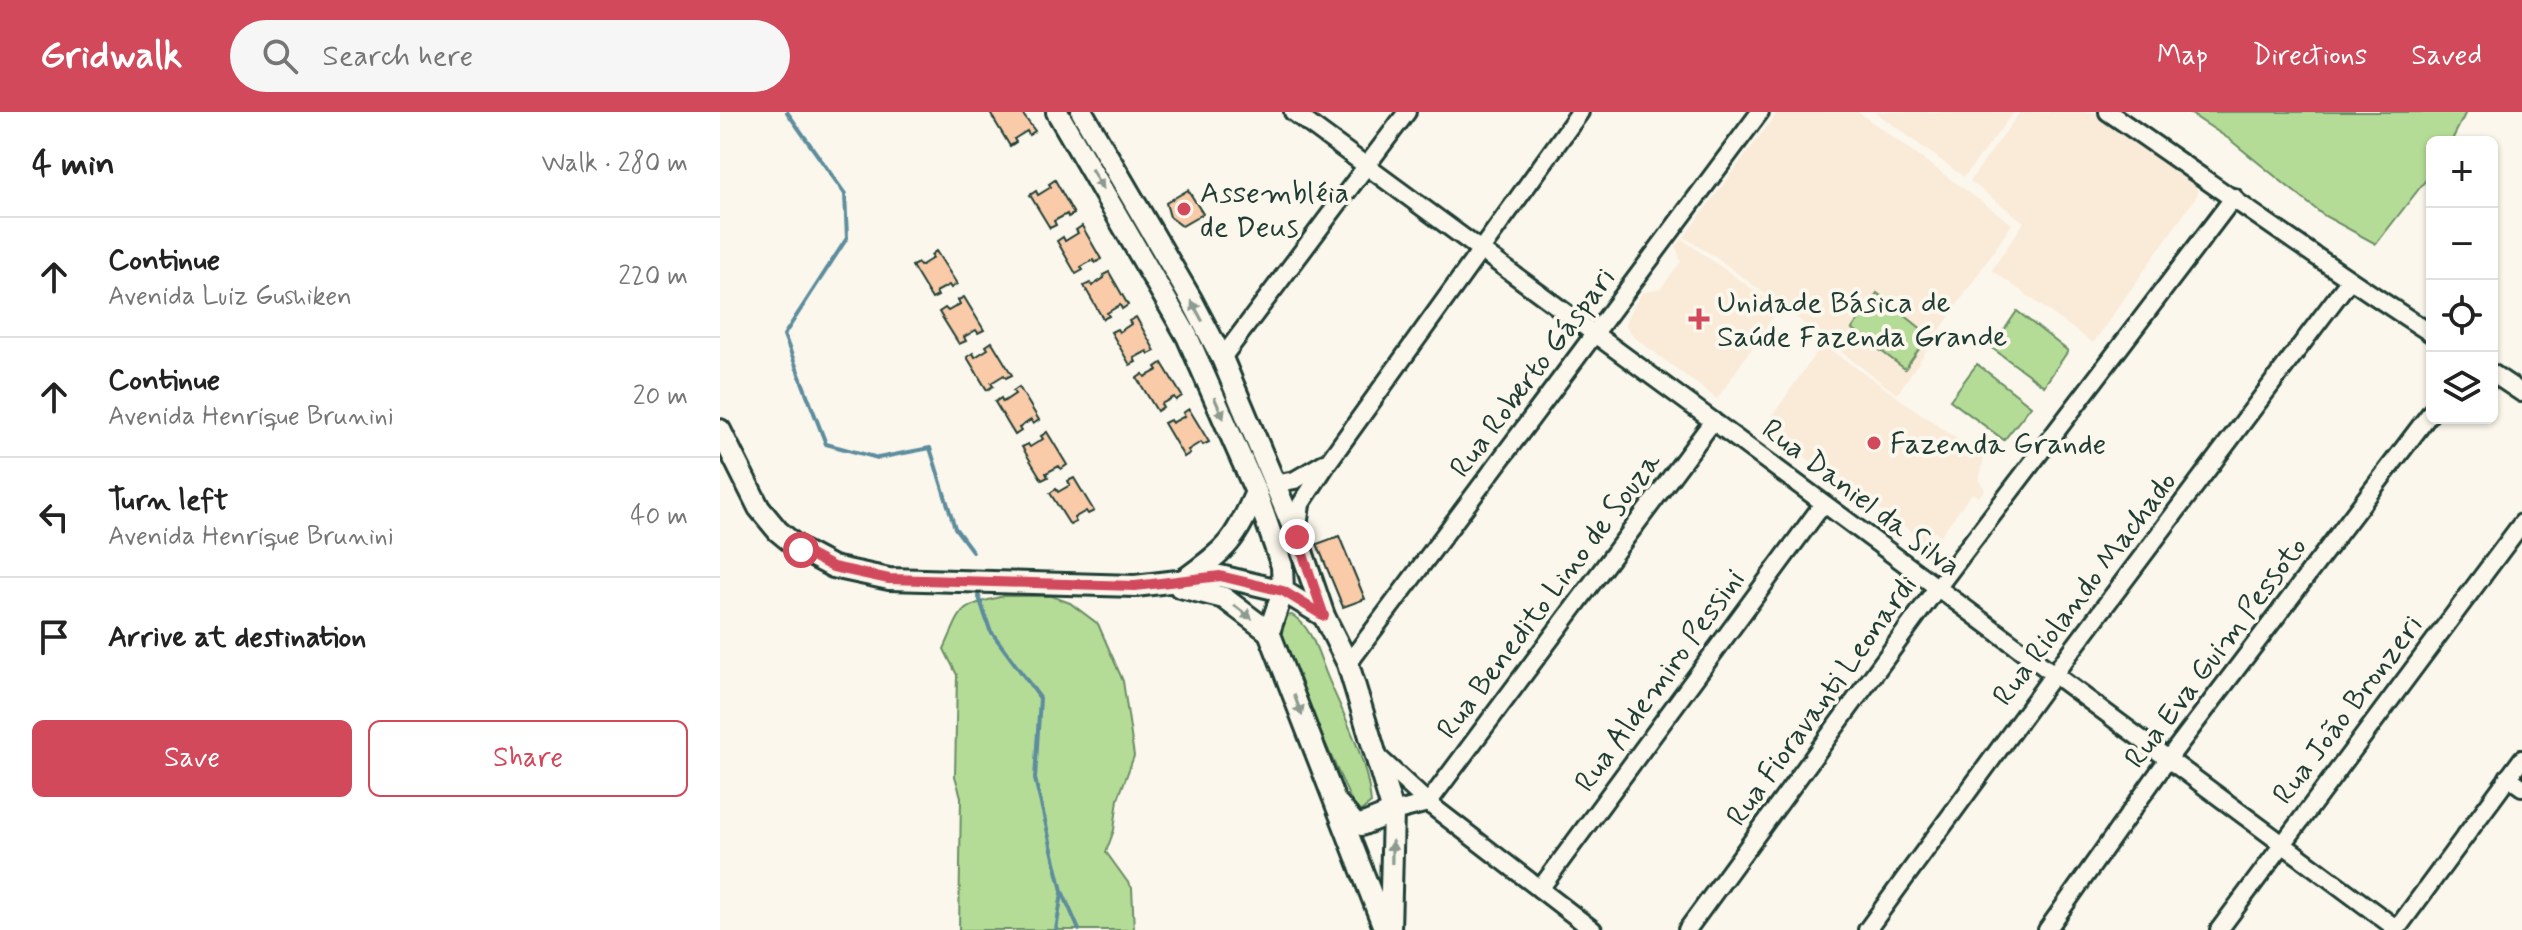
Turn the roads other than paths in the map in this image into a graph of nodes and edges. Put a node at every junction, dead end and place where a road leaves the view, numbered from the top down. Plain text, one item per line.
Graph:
1 (1057, 112) edge
2 (1082, 112) edge
3 (1293, 112) edge
4 (1407, 112) edge
5 (1580, 112) edge
6 (1760, 112) edge
7 (2108, 112) edge
8 (1366, 167) junction
9 (2234, 197) junction
10 (1480, 249) junction
11 (2349, 281) junction
12 (2426, 330) edge
13 (1595, 334) junction
14 (1222, 358) junction
15 (2498, 377) edge
16 (2522, 393) edge
17 (2426, 419) edge
18 (1713, 421) junction
19 (720, 430) edge
20 (1329, 461) junction
21 (1265, 488) junction
22 (1823, 504) junction
23 (2522, 523) edge
24 (1297, 537) junction
25 (1182, 581) junction
26 (1160, 584) junction
27 (1937, 588) junction
28 (1283, 591) junction
29 (1324, 616) junction
30 (1269, 632) junction
31 (1348, 664) junction
32 (2054, 674) junction
33 (1377, 756) junction
34 (2168, 759) junction
35 (2522, 759) edge
36 (2515, 782) edge
37 (1331, 795) junction
38 (1428, 803) junction
39 (1393, 812) junction
40 (2282, 843) junction
41 (1540, 889) junction
42 (2397, 929) edge
43 (1387, 930) edge
44 (1593, 930) edge
45 (1687, 930) edge
46 (1867, 930) edge
47 (2047, 930) edge
48 (2219, 930) edge

1 -> 21 main road
14 -> 2 main road
3 - 8 street, Rua Daniel da Silva
4 - 8 street
5 - 10 street
6 - 13 street, Rua Roberto Gáspari
7 - 9 street
8 - 10 street, Rua Daniel da Silva
8 - 14 street
9 - 11 street
9 - 27 street, Rua Fioravanti Leonardi
10 - 13 street, Rua Daniel da Silva
10 - 20 street
11 - 12 street
11 - 32 street, Rua Riolando Machado
13 - 18 street, Rua Daniel da Silva
13 - 31 street, Rua Roberto Gáspari
14 - 21 main road
15 - 16 street
17 - 34 street, Rua Eva Guim Pessoto
18 - 22 street, Rua Daniel da Silva
18 - 38 street, Rua Benedito Lino de Souza
19 - 26 main road
20 - 21 street
20 - 24 street
21 - 24 main road
21 - 25 main road
21 - 28 main road
22 - 27 street, Rua Daniel da Silva
22 - 41 street, Rua Aldemiro Pessini
23 - 40 street, Rua João Bronzeri
24 - 29 main road
25 - 26 main road
25 - 28 main road
26 -> 30 main road
27 - 32 street, Rua Daniel da Silva
27 - 45 street, Rua Fioravanti Leonardi
28 - 29 main road
28 - 30 main road
29 - 31 main road
30 -> 37 main road
31 - 33 main road
32 - 34 street, Rua Daniel da Silva
32 - 46 street, Rua Riolando Machado
33 - 38 street
33 - 39 main road
34 - 40 street, Rua Daniel da Silva
34 - 47 street, Rua Eva Guim Pessoto
35 - 36 street
36 - 42 street
37 - 39 main road
37 - 43 main road
38 - 39 street
38 - 41 street
43 -> 39 main road
40 - 42 street, Rua Daniel da Silva
40 - 48 street, Rua João Bronzeri
41 - 44 street

